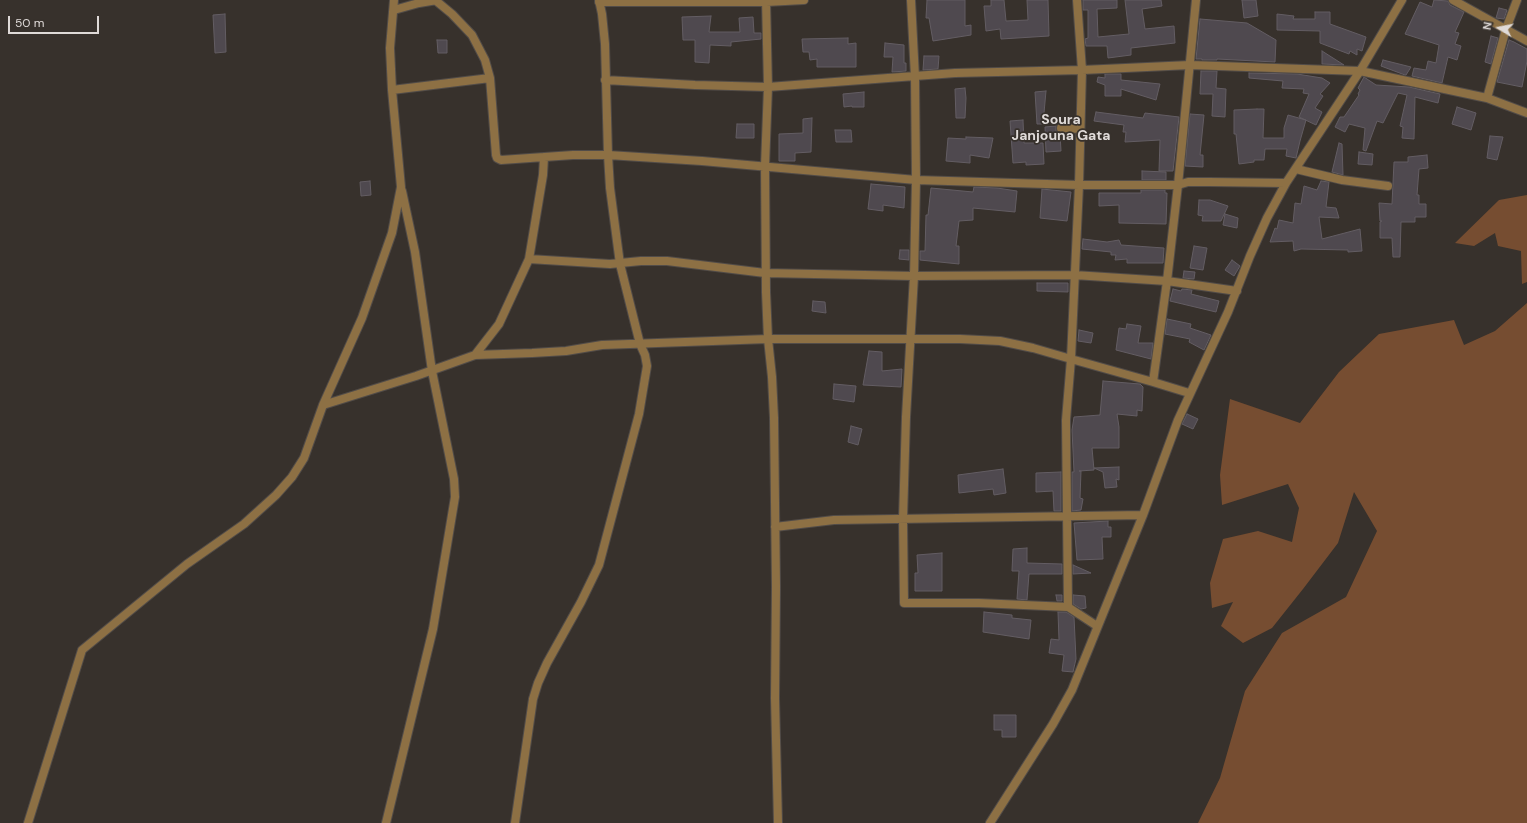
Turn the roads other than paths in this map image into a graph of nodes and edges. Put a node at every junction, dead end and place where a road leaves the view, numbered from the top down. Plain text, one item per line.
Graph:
1 (394, 0) edge
2 (436, 0) edge
3 (804, 0) edge
4 (911, 0) edge
5 (1077, 0) edge
6 (1196, 0) edge
7 (1402, 0) edge
8 (1453, 0) edge
9 (1517, 0) edge
10 (599, 1) edge
11 (766, 1) edge
12 (394, 10) junction
13 (1506, 29) junction
14 (1527, 41) edge
15 (1190, 65) junction
16 (1082, 70) junction
17 (1360, 71) junction
18 (915, 77) junction
19 (490, 78) junction
20 (605, 80) junction
21 (768, 87) junction
22 (392, 90) junction
23 (1486, 98) junction
24 (1527, 113) edge
25 (1061, 128) dead end
26 (1080, 129) junction
27 (608, 155) junction
28 (544, 157) junction
29 (765, 166) junction
30 (1296, 169) junction
31 (916, 180) junction
32 (1286, 182) junction
33 (1078, 185) junction
34 (1178, 185) junction
35 (401, 186) junction
36 (1388, 186) dead end
37 (529, 259) junction
38 (620, 264) junction
39 (765, 273) junction
40 (1074, 275) junction
41 (914, 276) junction
42 (1167, 281) junction
43 (1237, 291) junction
44 (768, 339) junction
45 (910, 339) junction
46 (640, 344) junction
47 (475, 355) junction
48 (1071, 359) junction
49 (432, 370) junction
50 (1153, 382) junction
51 (1189, 393) junction
52 (323, 406) junction
53 (1143, 515) junction
54 (1067, 517) junction
55 (903, 519) junction
56 (775, 527) junction
57 (1068, 607) junction
58 (1097, 626) junction
59 (28, 823) edge
60 (386, 823) edge
61 (514, 823) edge
62 (778, 823) edge
63 (990, 823) edge

1 - 12 street
2 - 12 street
2 - 19 street
3 - 11 street
4 - 18 street
5 - 16 street
6 - 15 street
7 - 17 street
8 - 13 street
9 - 13 street
10 - 11 street
10 - 20 street
11 - 21 street
12 - 22 street
13 - 14 street
13 - 23 street
15 - 16 street
15 - 17 street
15 - 34 street
16 - 18 street
16 - 26 street
17 - 23 street
17 - 30 street
18 - 21 street
18 - 31 street
19 - 22 street
19 - 28 street
20 - 21 street
20 - 27 street
21 - 29 street
22 - 35 street
23 - 24 street
25 - 26 street
26 - 33 street
27 - 28 street
27 - 29 street
27 - 38 street
28 - 37 street
29 - 31 street
29 - 39 street
30 - 32 street
30 - 36 street
31 - 33 street
31 - 41 street
32 - 34 street
32 - 43 street
33 - 34 street
33 - 40 street
34 - 42 street
35 - 49 street
35 - 52 street
37 - 38 street
37 - 47 street
38 - 39 street
38 - 46 street
39 - 41 street
39 - 44 street
40 - 41 street
40 - 42 street
40 - 48 street
41 - 45 street
42 - 43 street
42 - 50 street
43 - 51 street
44 - 45 street
44 - 46 street
44 - 56 street
45 - 48 street
45 - 55 street
46 - 47 street
46 - 61 street
47 - 49 street
48 - 50 street
48 - 54 street
49 - 52 street
49 - 60 street
50 - 51 street
51 - 53 street
52 - 59 street
53 - 54 street
53 - 58 street
54 - 55 street
54 - 57 street
55 - 56 street
55 - 57 street
56 - 62 street
57 - 58 street
58 - 63 street

